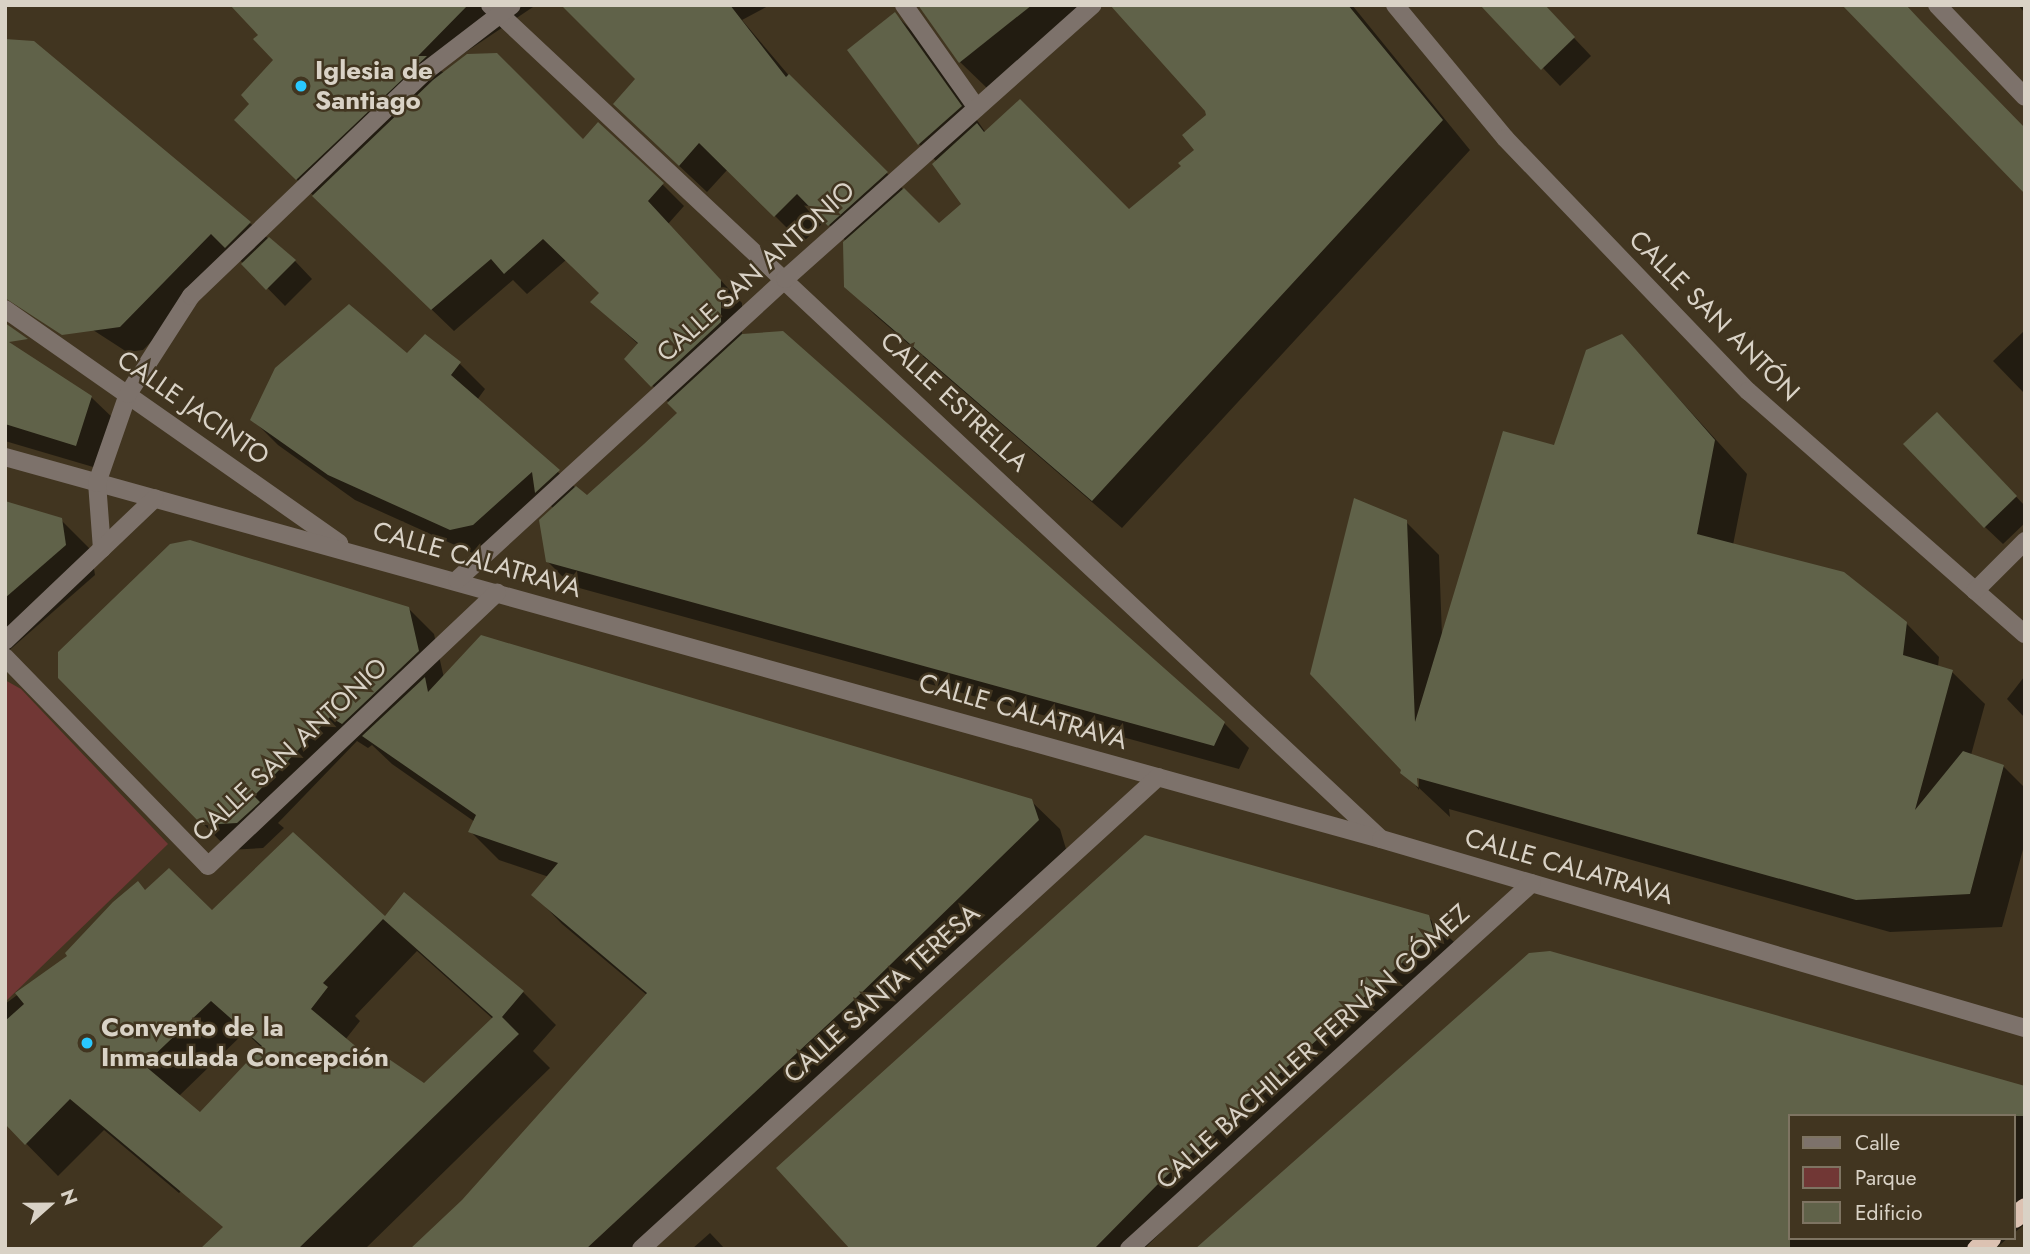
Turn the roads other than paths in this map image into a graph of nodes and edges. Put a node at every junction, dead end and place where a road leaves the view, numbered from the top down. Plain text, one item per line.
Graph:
1 (904, 5) edge
2 (1093, 5) edge
3 (1395, 5) edge
4 (1937, 5) edge
5 (500, 8) edge
6 (2025, 97) edge
7 (977, 108) junction
8 (785, 279) junction
9 (5, 309) edge
10 (128, 394) junction
11 (5, 457) edge
12 (97, 483) junction
13 (155, 498) junction
14 (2025, 541) edge
15 (102, 549) junction
16 (350, 551) junction
17 (457, 580) junction
18 (1975, 591) junction
19 (497, 593) junction
20 (2025, 634) edge
21 (5, 641) edge
22 (5, 657) edge
23 (1158, 777) junction
24 (1381, 839) junction
25 (1532, 883) junction
26 (2025, 1028) edge
27 (641, 1249) edge
28 (1129, 1249) edge

1 - 7 street
2 - 7 street, CALLE SAN ANTONIO
3 - 18 street, CALLE SAN ANTÓN
4 - 6 street
5 - 8 street, CALLE ESTRELLA
5 - 10 street
7 - 8 street, CALLE SAN ANTONIO
8 - 17 street, CALLE SAN ANTONIO
8 - 24 street, CALLE ESTRELLA
9 - 10 street, CALLE JACINTO
10 - 12 street
10 - 16 street, CALLE JACINTO
11 - 12 street, CALLE CALATRAVA
12 - 13 street, CALLE CALATRAVA
12 - 15 street
13 - 15 street
13 - 16 street, CALLE CALATRAVA
14 - 18 street
15 - 21 street
16 - 17 street, CALLE CALATRAVA
17 - 19 street, CALLE CALATRAVA
18 - 20 street, CALLE SAN ANTÓN
19 - 22 street, CALLE SAN ANTONIO
19 - 23 street, CALLE CALATRAVA
23 - 24 street, CALLE CALATRAVA
23 - 27 street, CALLE SANTA TERESA
24 - 25 street, CALLE CALATRAVA
25 - 26 street, CALLE CALATRAVA
25 - 28 street, CALLE BACHILLER FERNÁN GÓMEZ

